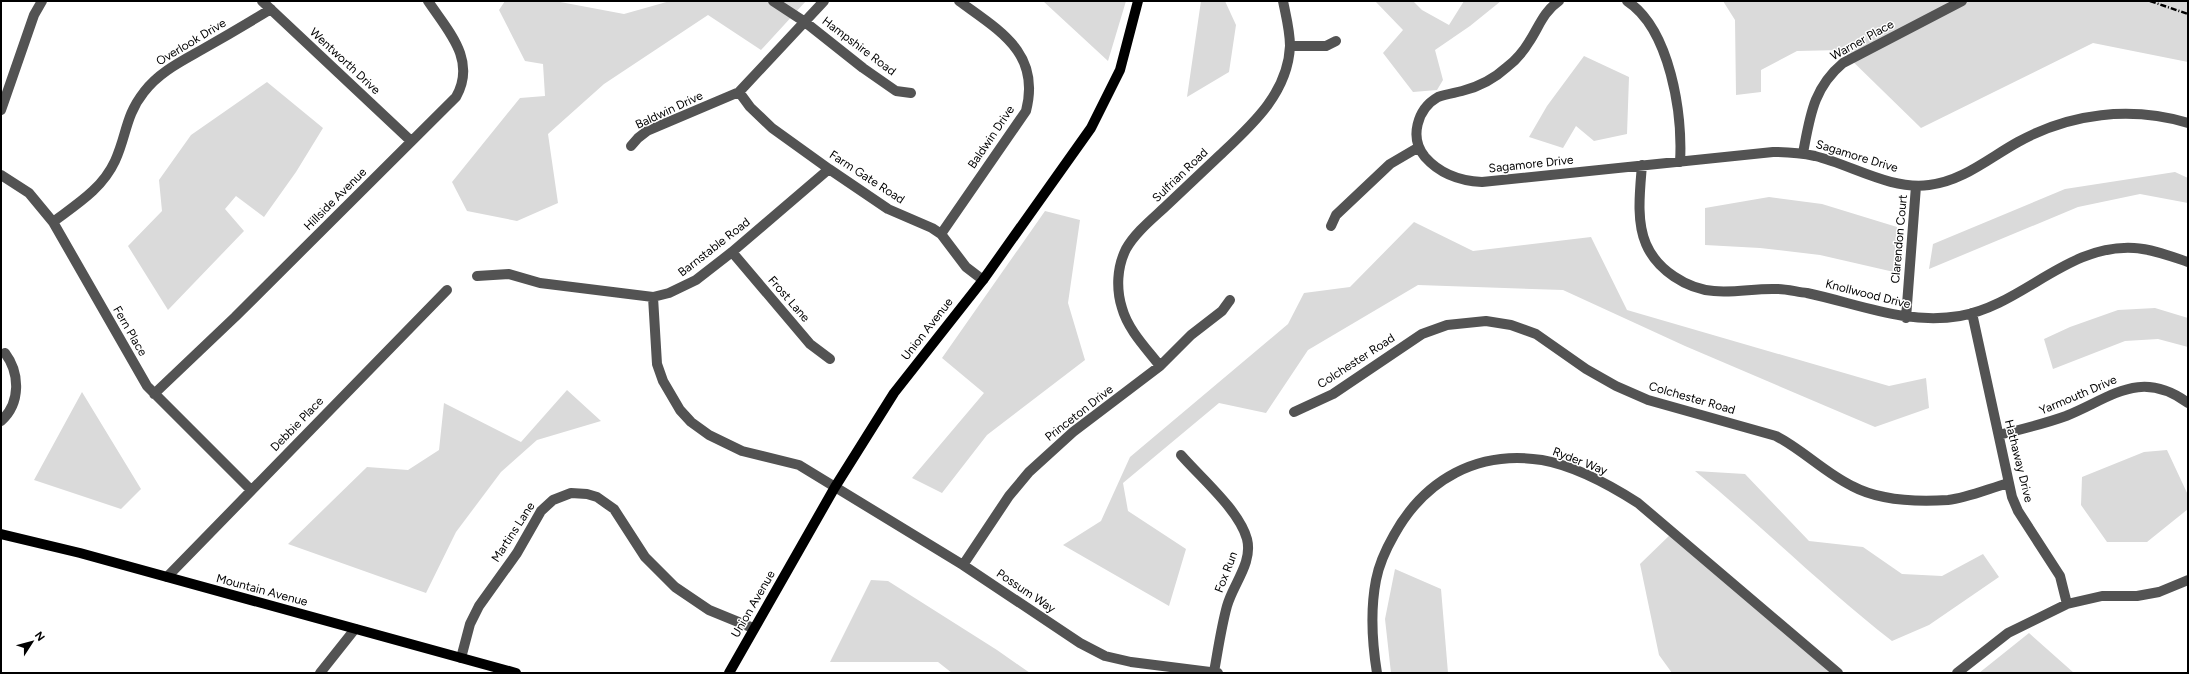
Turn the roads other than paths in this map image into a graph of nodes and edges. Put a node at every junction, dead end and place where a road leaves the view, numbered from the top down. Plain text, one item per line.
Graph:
1 (42, 1) edge
2 (262, 1) edge
3 (428, 1) edge
4 (773, 1) edge
5 (824, 1) edge
6 (959, 1) edge
7 (1138, 1) edge
8 (1283, 1) edge
9 (1559, 1) edge
10 (1627, 1) edge
11 (1962, 1) edge
12 (271, 9) junction
13 (805, 22) junction
14 (1336, 41) dead end
15 (1290, 46) junction
16 (739, 92) junction
17 (911, 93) dead end
18 (1, 110) edge
19 (2188, 123) edge
20 (411, 141) junction
21 (631, 146) dead end
22 (1419, 148) junction
23 (1803, 153) junction
24 (1680, 162) junction
25 (1642, 165) junction
26 (829, 169) junction
27 (1, 175) edge
28 (1916, 186) junction
29 (53, 222) junction
30 (1331, 226) dead end
31 (941, 234) junction
32 (732, 252) junction
33 (2188, 262) edge
34 (477, 276) dead end
35 (983, 280) junction
36 (447, 290) dead end
37 (653, 297) junction
38 (1230, 300) dead end
39 (1972, 313) junction
40 (1906, 318) junction
41 (5, 353) dead end
42 (830, 359) dead end
43 (1160, 366) junction
44 (154, 394) junction
45 (2188, 403) edge
46 (1294, 412) dead end
47 (1, 421) edge
48 (1999, 435) junction
49 (1181, 455) dead end
50 (2009, 483) junction
51 (835, 487) junction
52 (251, 490) junction
53 (1, 534) edge
54 (963, 565) junction
55 (167, 577) junction
56 (2188, 580) edge
57 (2067, 604) junction
58 (753, 628) junction
59 (355, 629) junction
60 (461, 658) junction
61 (320, 673) edge
62 (516, 673) edge
63 (729, 673) edge
64 (1216, 673) edge
65 (1377, 673) edge
66 (1838, 673) edge
67 (1957, 673) edge

1 - 18 street
2 - 12 street, Wentworth Drive
3 - 20 street, Hillside Avenue
4 - 13 street, Hampshire Road
5 - 13 street, Baldwin Drive
6 - 31 street, Baldwin Drive
7 - 35 main road, Union Avenue
8 - 15 street, Sulfrian Road
9 - 22 street
10 - 24 street
11 - 23 street, Warner Place
12 - 20 street, Wentworth Drive
12 - 29 street, Overlook Drive
13 - 16 street, Baldwin Drive
13 - 17 street, Hampshire Road
14 - 15 street
15 - 43 street, Sulfrian Road
16 - 21 street, Baldwin Drive
16 - 26 street, Farm Gate Road
19 - 28 street, Sagamore Drive
20 - 44 street, Hillside Avenue
22 - 25 street, Sagamore Drive
22 - 30 street
23 - 24 street, Sagamore Drive
23 - 28 street, Sagamore Drive
24 - 25 street, Sagamore Drive
25 - 40 street, Knollwood Drive
26 - 31 street, Farm Gate Road
26 - 32 street, Barnstable Road
27 - 29 street, Fern Place
28 - 40 street, Clarendon Court
29 - 44 street, Fern Place
31 - 35 street, Farm Gate Road
32 - 37 street, Barnstable Road
32 - 42 street, Frost Lane
33 - 39 street, Knollwood Drive
34 - 37 street, Barnstable Road
35 - 51 main road, Union Avenue
36 - 52 street, Debbie Place
37 - 51 street, Possum Way
38 - 43 street, Princeton Drive
39 - 40 street, Knollwood Drive
39 - 48 street, Hathaway Drive
41 - 47 street
43 - 54 street, Princeton Drive
44 - 52 street, Fern Place
45 - 48 street, Yarmouth Drive
46 - 50 street, Colchester Road
48 - 50 street, Hathaway Drive
49 - 64 street, Fox Run
50 - 57 street, Hathaway Drive
51 - 54 street, Possum Way
51 - 58 main road, Union Avenue
52 - 55 street, Debbie Place
53 - 55 main road, Mountain Avenue
54 - 64 street, Possum Way
55 - 59 main road, Mountain Avenue
56 - 57 street
57 - 67 street
58 - 60 street, Martins Lane
58 - 63 main road, Union Avenue
59 - 60 main road, Mountain Avenue
59 - 61 street
60 - 62 main road, Mountain Avenue
65 - 66 street, Ryder Way

